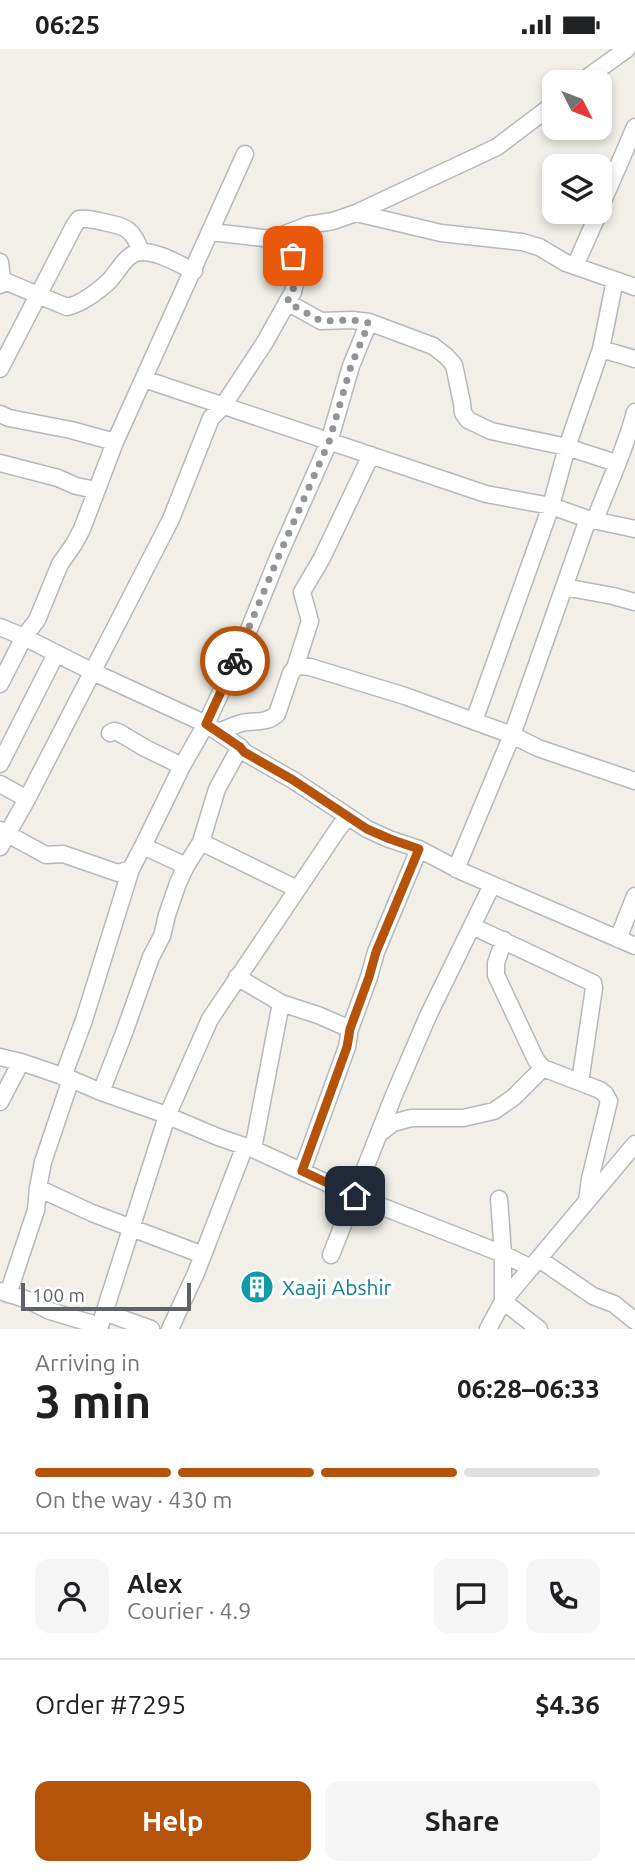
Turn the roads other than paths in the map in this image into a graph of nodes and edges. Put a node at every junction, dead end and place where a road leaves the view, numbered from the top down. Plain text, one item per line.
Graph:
1 (626, 49) edge
2 (597, 70) edge
3 (542, 113) edge
4 (635, 127) edge
5 (245, 154) dead end
6 (612, 180) edge
7 (356, 213) junction
8 (593, 224) edge
9 (211, 232) junction
10 (272, 239) junction
11 (141, 252) junction
12 (0, 262) edge
13 (575, 266) junction
14 (194, 271) junction
15 (615, 280) junction
16 (1, 283) edge
17 (635, 287) edge
18 (37, 296) junction
19 (287, 302) junction
20 (369, 323) junction
21 (601, 349) junction
22 (635, 359) edge
23 (1, 366) edge
24 (144, 379) junction
25 (223, 406) junction
26 (635, 412) edge
27 (0, 414) edge
28 (115, 442) junction
29 (329, 442) junction
30 (567, 447) junction
31 (371, 455) junction
32 (0, 463) edge
33 (616, 463) junction
34 (96, 490) junction
35 (551, 506) junction
36 (592, 520) junction
37 (635, 529) edge
38 (564, 587) junction
39 (635, 602) edge
40 (0, 627) edge
41 (24, 636) junction
42 (56, 654) junction
43 (295, 668) junction
44 (93, 672) junction
45 (0, 684) edge
46 (474, 721) junction
47 (212, 728) junction
48 (110, 733) dead end
49 (512, 735) junction
50 (240, 747) junction
51 (0, 764) edge
52 (182, 766) junction
53 (635, 781) edge
54 (0, 784) edge
55 (27, 799) junction
56 (348, 816) junction
57 (2, 837) edge
58 (201, 842) junction
59 (143, 846) junction
60 (419, 849) junction
61 (186, 866) junction
62 (131, 869) junction
63 (456, 869) junction
64 (492, 885) junction
65 (297, 889) junction
66 (635, 896) edge
67 (472, 926) junction
68 (618, 939) junction
69 (504, 940) junction
70 (635, 946) edge
71 (237, 977) junction
72 (281, 1003) junction
73 (350, 1029) junction
74 (0, 1057) edge
75 (20, 1062) junction
76 (543, 1068) junction
77 (67, 1078) junction
78 (580, 1082) junction
79 (101, 1092) junction
80 (0, 1102) edge
81 (167, 1116) junction
82 (380, 1133) junction
83 (635, 1144) edge
84 (249, 1147) junction
85 (302, 1171) junction
86 (38, 1188) junction
87 (355, 1196) junction
88 (499, 1199) dead end
89 (587, 1201) junction
90 (130, 1227) junction
91 (503, 1254) junction
92 (203, 1255) junction
93 (331, 1255) dead end
94 (535, 1263) junction
95 (4, 1293) edge
96 (503, 1301) junction
97 (635, 1321) edge
98 (101, 1322) edge
99 (151, 1329) edge
100 (170, 1329) edge
101 (488, 1329) edge
102 (539, 1329) edge

1 - 2 street
3 - 7 street
4 - 6 street
5 - 9 street
7 - 10 street
7 - 13 street
8 - 13 street
9 - 10 street
9 - 14 street
10 - 19 street
11 - 14 street
11 - 18 street
11 - 18 street
12 - 16 street
13 - 15 street
14 - 24 street
15 - 17 street
15 - 21 street
16 - 18 street
18 - 23 street
19 - 20 street
19 - 25 street
20 - 29 street
20 - 30 street
21 - 22 street
21 - 30 street
24 - 25 street
24 - 28 street
25 - 29 street
25 - 44 street
26 - 33 street
27 - 28 street
28 - 34 street
29 - 31 street
29 - 47 street
30 - 33 street
30 - 35 street
31 - 35 street
31 - 43 street
32 - 34 street
33 - 36 street
34 - 41 street
35 - 36 street
35 - 46 street
36 - 37 street
36 - 38 street
38 - 39 street
38 - 49 street
40 - 41 street
41 - 42 street
41 - 45 street
42 - 44 street
42 - 51 street
43 - 46 street
43 - 47 street
44 - 47 street
44 - 55 street
46 - 49 street
47 - 50 street
47 - 52 street
48 - 52 street
49 - 53 street
49 - 63 street
50 - 56 street
50 - 58 street
52 - 59 street
54 - 55 street
55 - 57 street
56 - 60 street
56 - 65 street
57 - 62 street
58 - 61 street
58 - 65 street
59 - 61 street
59 - 62 street
60 - 63 street
60 - 73 street
61 - 79 street
62 - 77 street
63 - 64 street
64 - 67 street
64 - 68 street
65 - 71 street
66 - 68 street
67 - 69 street
67 - 82 street
68 - 70 street
69 - 76 street
69 - 78 street
71 - 72 street
71 - 81 street
72 - 73 street
72 - 84 street
73 - 85 street
74 - 75 street
75 - 77 street
75 - 80 street
76 - 78 street
76 - 82 street
77 - 79 street
77 - 86 street
78 - 89 street
79 - 81 street
81 - 84 street
81 - 90 street
82 - 87 street
83 - 89 street
84 - 85 street
84 - 92 street
85 - 87 street
86 - 90 street
86 - 95 street
87 - 91 street
87 - 93 street
88 - 91 street
89 - 94 street
90 - 92 street
90 - 98 street
91 - 94 street
91 - 96 street
92 - 100 street
94 - 96 street
94 - 97 street
95 - 98 street
96 - 101 street
96 - 102 street
98 - 99 street

